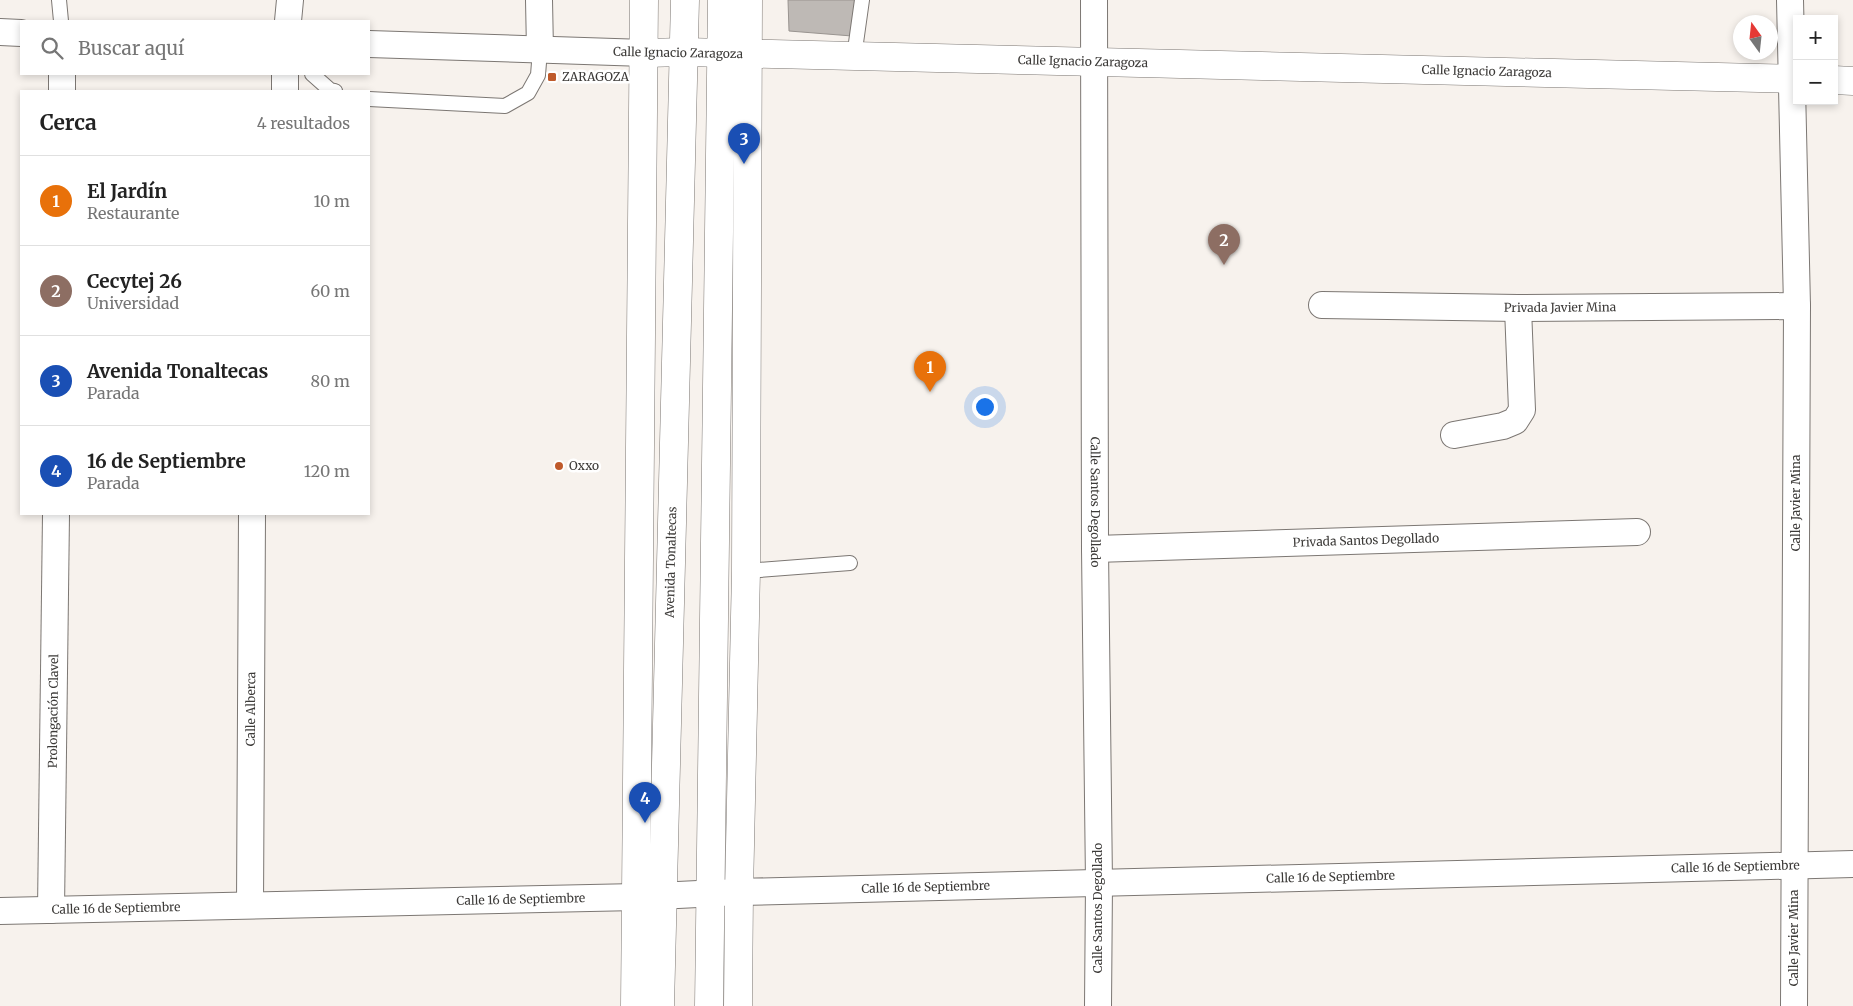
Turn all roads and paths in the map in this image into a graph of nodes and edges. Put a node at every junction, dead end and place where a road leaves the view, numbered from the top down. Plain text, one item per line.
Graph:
1 (59, 0) edge
2 (290, 0) edge
3 (539, 0) edge
4 (644, 0) edge
5 (685, 0) edge
6 (722, 0) edge
7 (748, 0) edge
8 (862, 0) edge
9 (1094, 0) edge
10 (1790, 0) edge
11 (61, 20) edge
12 (288, 20) edge
13 (0, 32) edge
14 (20, 33) edge
15 (370, 44) edge
16 (540, 50) junction
17 (684, 52) junction
18 (645, 53) junction
19 (720, 54) junction
20 (747, 55) junction
21 (854, 57) junction
22 (1793, 60) edge
23 (1095, 62) junction
24 (62, 75) edge
25 (285, 75) edge
26 (313, 75) edge
27 (1793, 79) edge
28 (1838, 80) edge
29 (1853, 81) edge
30 (62, 90) edge
31 (284, 90) edge
32 (330, 90) edge
33 (370, 99) edge
34 (1794, 105) edge
35 (1322, 305) dead end
36 (1796, 306) junction
37 (1518, 308) junction
38 (1454, 435) dead end
39 (56, 515) edge
40 (252, 515) edge
41 (1637, 532) dead end
42 (1095, 550) junction
43 (850, 563) dead end
44 (746, 571) junction
45 (1853, 864) edge
46 (1794, 866) junction
47 (1099, 883) junction
48 (739, 892) junction
49 (710, 894) junction
50 (649, 896) junction
51 (250, 905) junction
52 (51, 910) junction
53 (0, 911) edge
54 (635, 1006) edge
55 (660, 1006) edge
56 (709, 1006) edge
57 (738, 1006) edge
58 (1098, 1006) edge
59 (1794, 1006) edge

1 - 11 lane
2 - 12 street
3 - 16 street
4 - 18 main road, Avenida Tonaltecas
5 - 17 main road, Avenida Tonaltecas
6 - 19 main road
7 - 20 main road
8 - 21 lane
9 - 23 street, Calle Santos Degollado
10 - 22 street, Calle Javier Mina
13 - 14 street
15 - 16 street, Calle Ignacio Zaragoza
16 - 18 street, Calle Ignacio Zaragoza
16 - 33 lane
17 - 18 main road, Calle Ignacio Zaragoza
17 - 19 main road, Calle Ignacio Zaragoza
17 - 50 main road, Avenida Tonaltecas
18 - 50 main road, Avenida Tonaltecas
19 - 20 main road, Calle Ignacio Zaragoza
19 - 49 main road
20 - 21 main road, Calle Ignacio Zaragoza
20 - 44 main road
21 - 23 main road, Calle Ignacio Zaragoza
23 - 27 main road, Calle Ignacio Zaragoza
23 - 42 street, Calle Santos Degollado
24 - 30 street
25 - 31 street
26 - 32 lane
28 - 29 main road
34 - 36 street, Calle Javier Mina
35 - 37 street, Privada Javier Mina
36 - 37 street, Privada Javier Mina
36 - 46 street, Calle Javier Mina
37 - 38 street
39 - 52 street, Prolongación Clavel
40 - 51 street, Calle Alberca
41 - 42 street, Privada Santos Degollado
42 - 47 street, Calle Santos Degollado
43 - 44 lane
44 - 48 main road
45 - 46 street, Calle 16 de Septiembre
46 - 47 street, Calle 16 de Septiembre
46 - 59 street, Calle Javier Mina
47 - 48 street, Calle 16 de Septiembre
47 - 58 street, Calle Santos Degollado
48 - 49 street, Calle 16 de Septiembre
48 - 57 main road
49 - 50 street, Calle 16 de Septiembre
49 - 56 main road
50 - 51 street, Calle 16 de Septiembre
50 - 54 main road, Avenida Tonaltecas
50 - 55 main road, Avenida Tonaltecas
51 - 52 street, Calle 16 de Septiembre
52 - 53 street, Calle 16 de Septiembre

